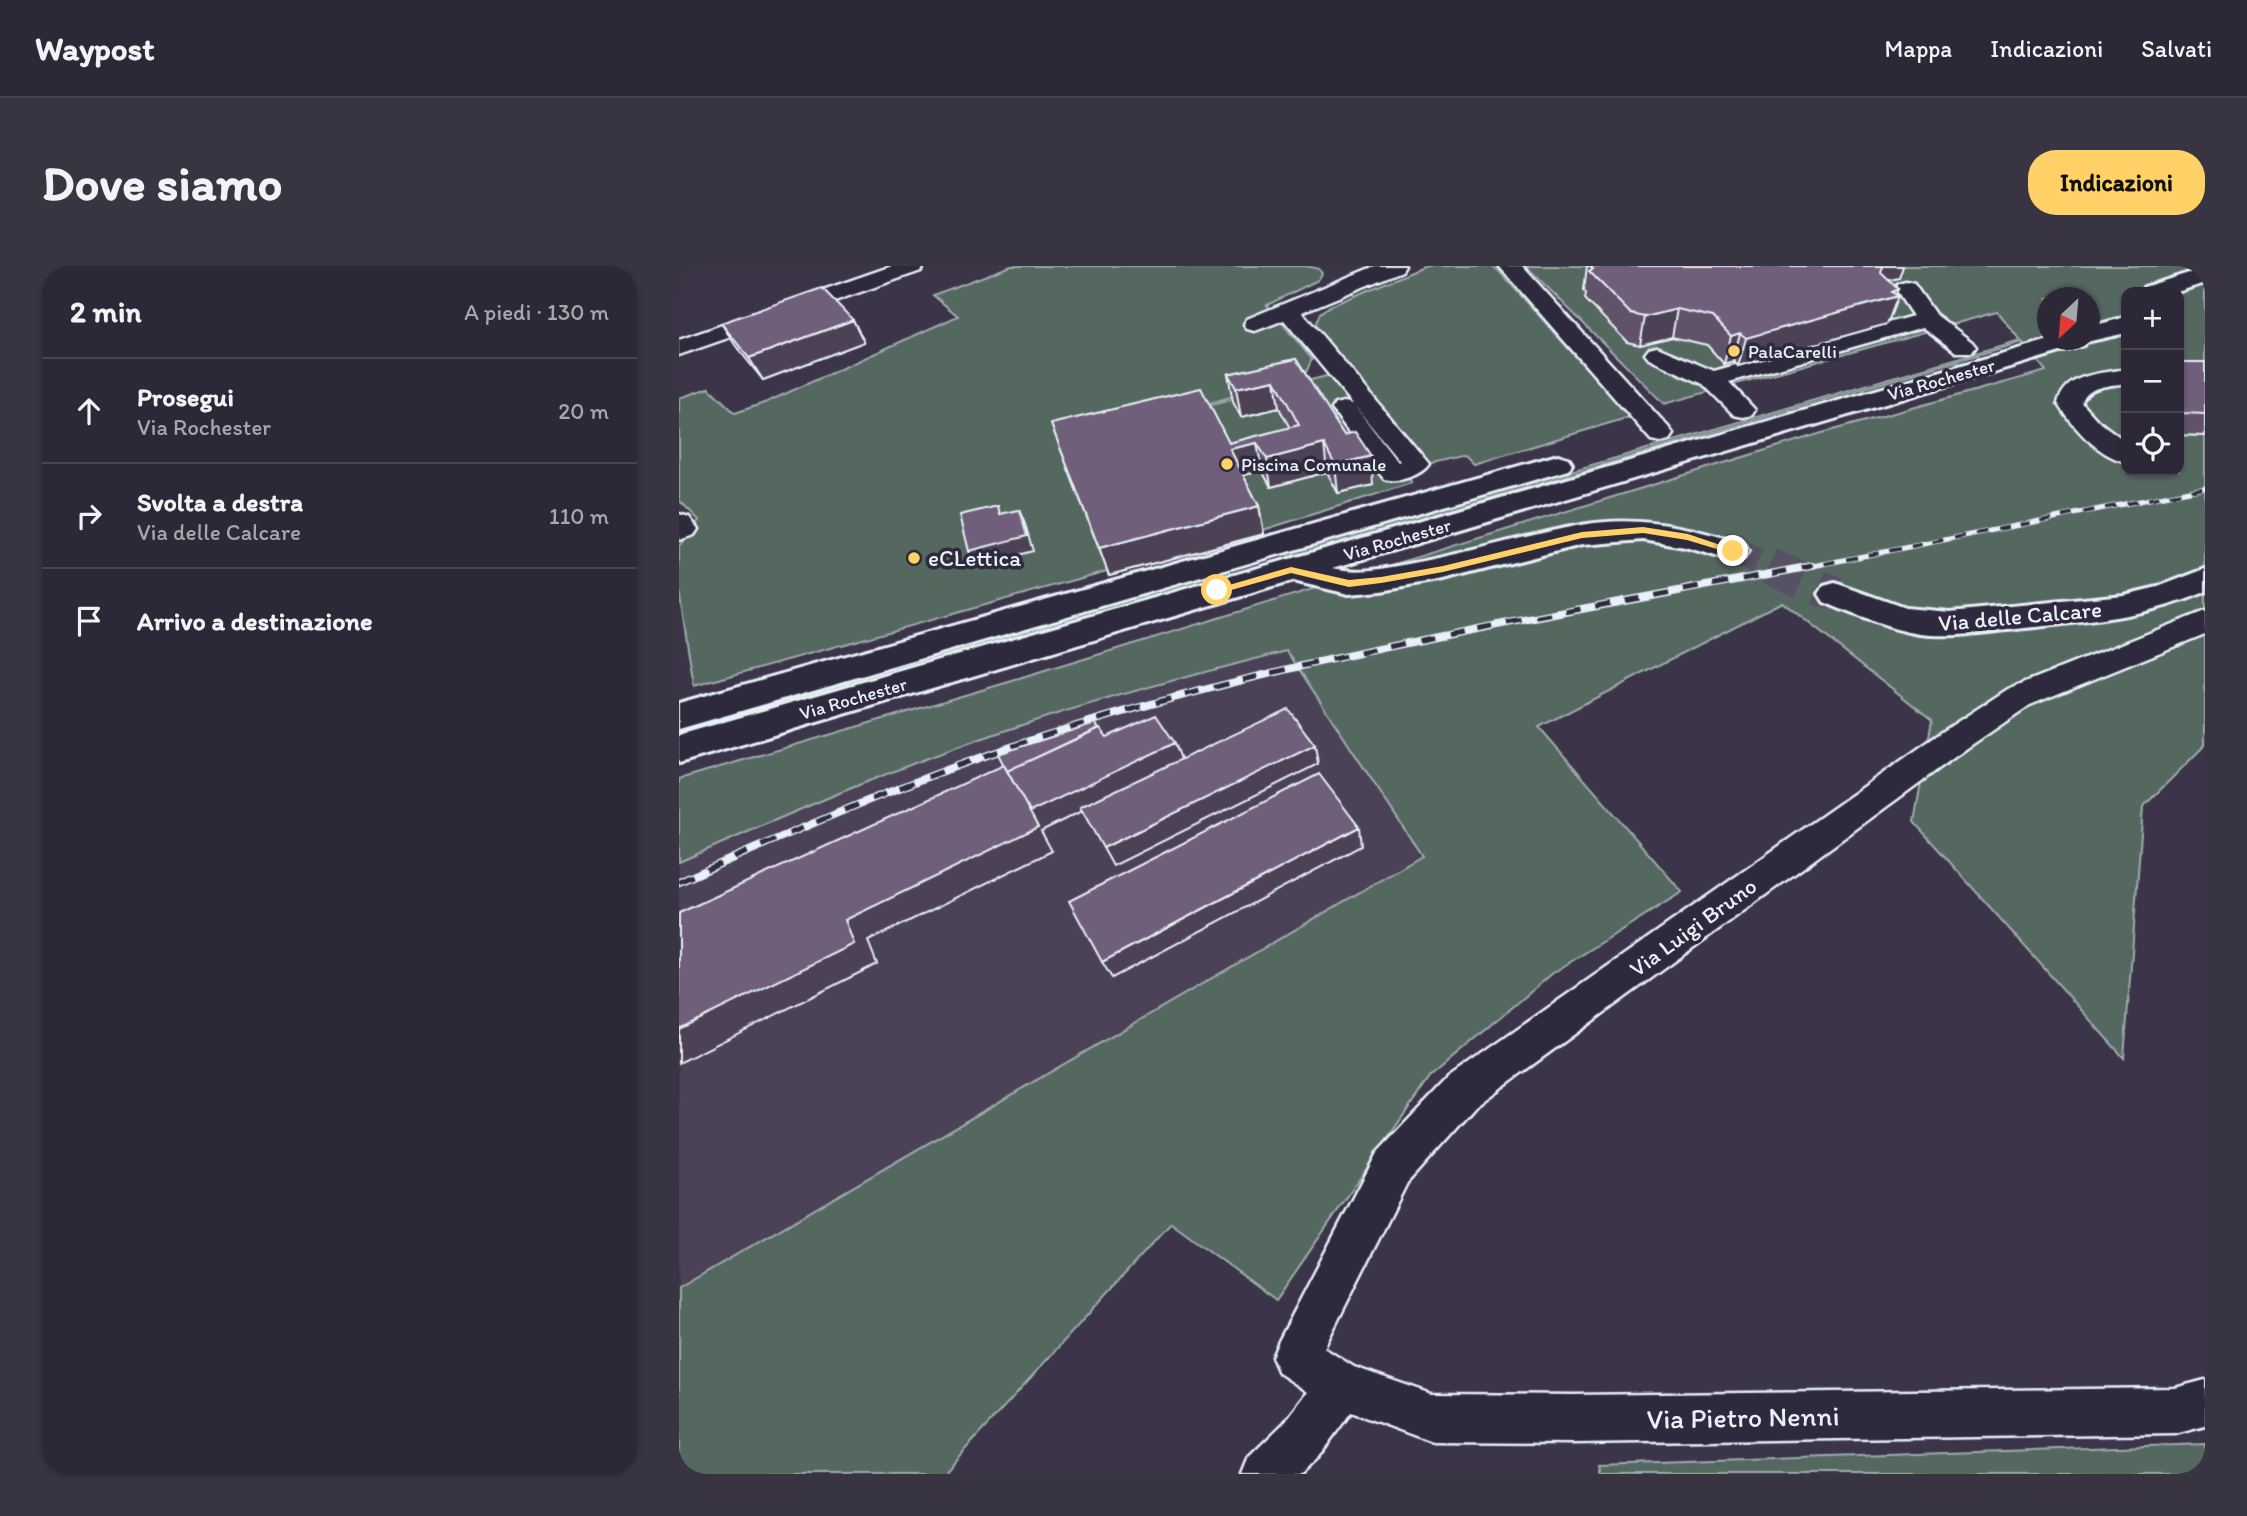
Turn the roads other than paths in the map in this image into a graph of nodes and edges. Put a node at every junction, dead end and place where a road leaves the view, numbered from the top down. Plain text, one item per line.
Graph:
1 (913, 266) edge
2 (1336, 266) edge
3 (1394, 266) edge
4 (1510, 266) edge
5 (2205, 275) edge
6 (1361, 280) junction
7 (2168, 287) edge
8 (1906, 289) dead end
9 (2205, 299) edge
10 (2121, 301) edge
11 (2184, 307) edge
12 (2100, 308) edge
13 (1288, 310) junction
14 (1927, 319) junction
15 (1255, 324) dead end
16 (2121, 325) edge
17 (2037, 326) edge
18 (2100, 332) edge
19 (1964, 347) junction
20 (679, 348) edge
21 (2039, 350) edge
22 (1657, 354) dead end
23 (2121, 377) edge
24 (1712, 379) junction
25 (1344, 409) dead end
26 (1743, 410) junction
27 (1668, 432) joint
28 (2121, 450) edge
29 (1583, 456) dead end
30 (679, 523) edge
31 (679, 531) edge
32 (1733, 551) tunnel mouth
33 (1284, 557) junction
34 (2205, 579) edge
35 (1835, 594) tunnel mouth
36 (2205, 622) edge
37 (679, 716) edge
38 (679, 750) edge
39 (1295, 1357) joint
40 (1342, 1386) junction
41 (2205, 1403) edge
42 (1266, 1474) edge

1 - 20 street
2 - 6 street
3 - 6 street
4 - 27 street
5 - 7 main road
6 - 13 street
8 - 14 street
9 - 11 main road
10 - 12 main road
13 - 15 street
13 - 25 street
14 - 19 street
14 - 24 street
16 - 18 main road
17 - 19 main road, Via Rochester
19 - 26 main road, Via Rochester
21 - 33 main road, Via Rochester
22 - 24 street
23 - 28 street
24 - 26 street
26 - 27 main road, Via Rochester
29 - 33 main road, Via Rochester
30 - 31 street
32 - 33 main road
33 - 37 main road, Via Rochester
33 - 38 main road, Via Rochester
34 - 35 main road, Via delle Calcare
36 - 39 street, Via Luigi Bruno
39 - 40 street, Via Pietro Nenni
40 - 41 street, Via Pietro Nenni
40 - 42 street

